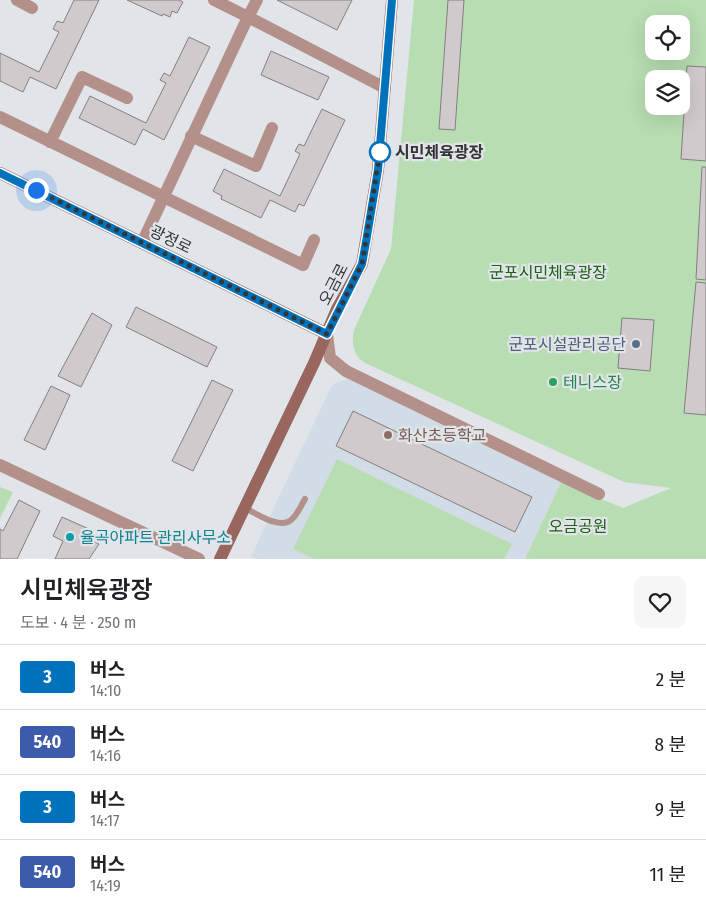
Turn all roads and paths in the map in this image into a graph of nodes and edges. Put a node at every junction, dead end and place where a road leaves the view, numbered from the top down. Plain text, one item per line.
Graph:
1 (17, 0) edge
2 (214, 0) edge
3 (257, 0) edge
4 (392, 0) edge
5 (32, 8) dead end
6 (248, 17) junction
7 (385, 88) junction
8 (127, 98) dead end
9 (0, 117) edge
10 (272, 128) dead end
11 (191, 136) junction
12 (50, 142) junction
13 (0, 173) edge
14 (162, 197) junction
15 (314, 240) dead end
16 (142, 243) junction
17 (327, 334) junction
18 (0, 465) edge
19 (599, 494) dead end
20 (305, 499) dead end
21 (245, 508) junction
22 (199, 559) edge
23 (220, 559) edge

1 - 5 street
2 - 6 street
3 - 6 street
4 - 7 street, 오금로
6 - 7 street
6 - 11 street
7 - 17 street, 오금로
8 - 12 street
9 - 12 street
10 - 11 street
11 - 14 street
12 - 14 street
13 - 16 street, 광정로
14 - 15 street
14 - 16 street
16 - 17 street, 광정로
17 - 19 street
17 - 21 street, 오금로
18 - 22 street
20 - 21 lane
21 - 23 street, 오금로

